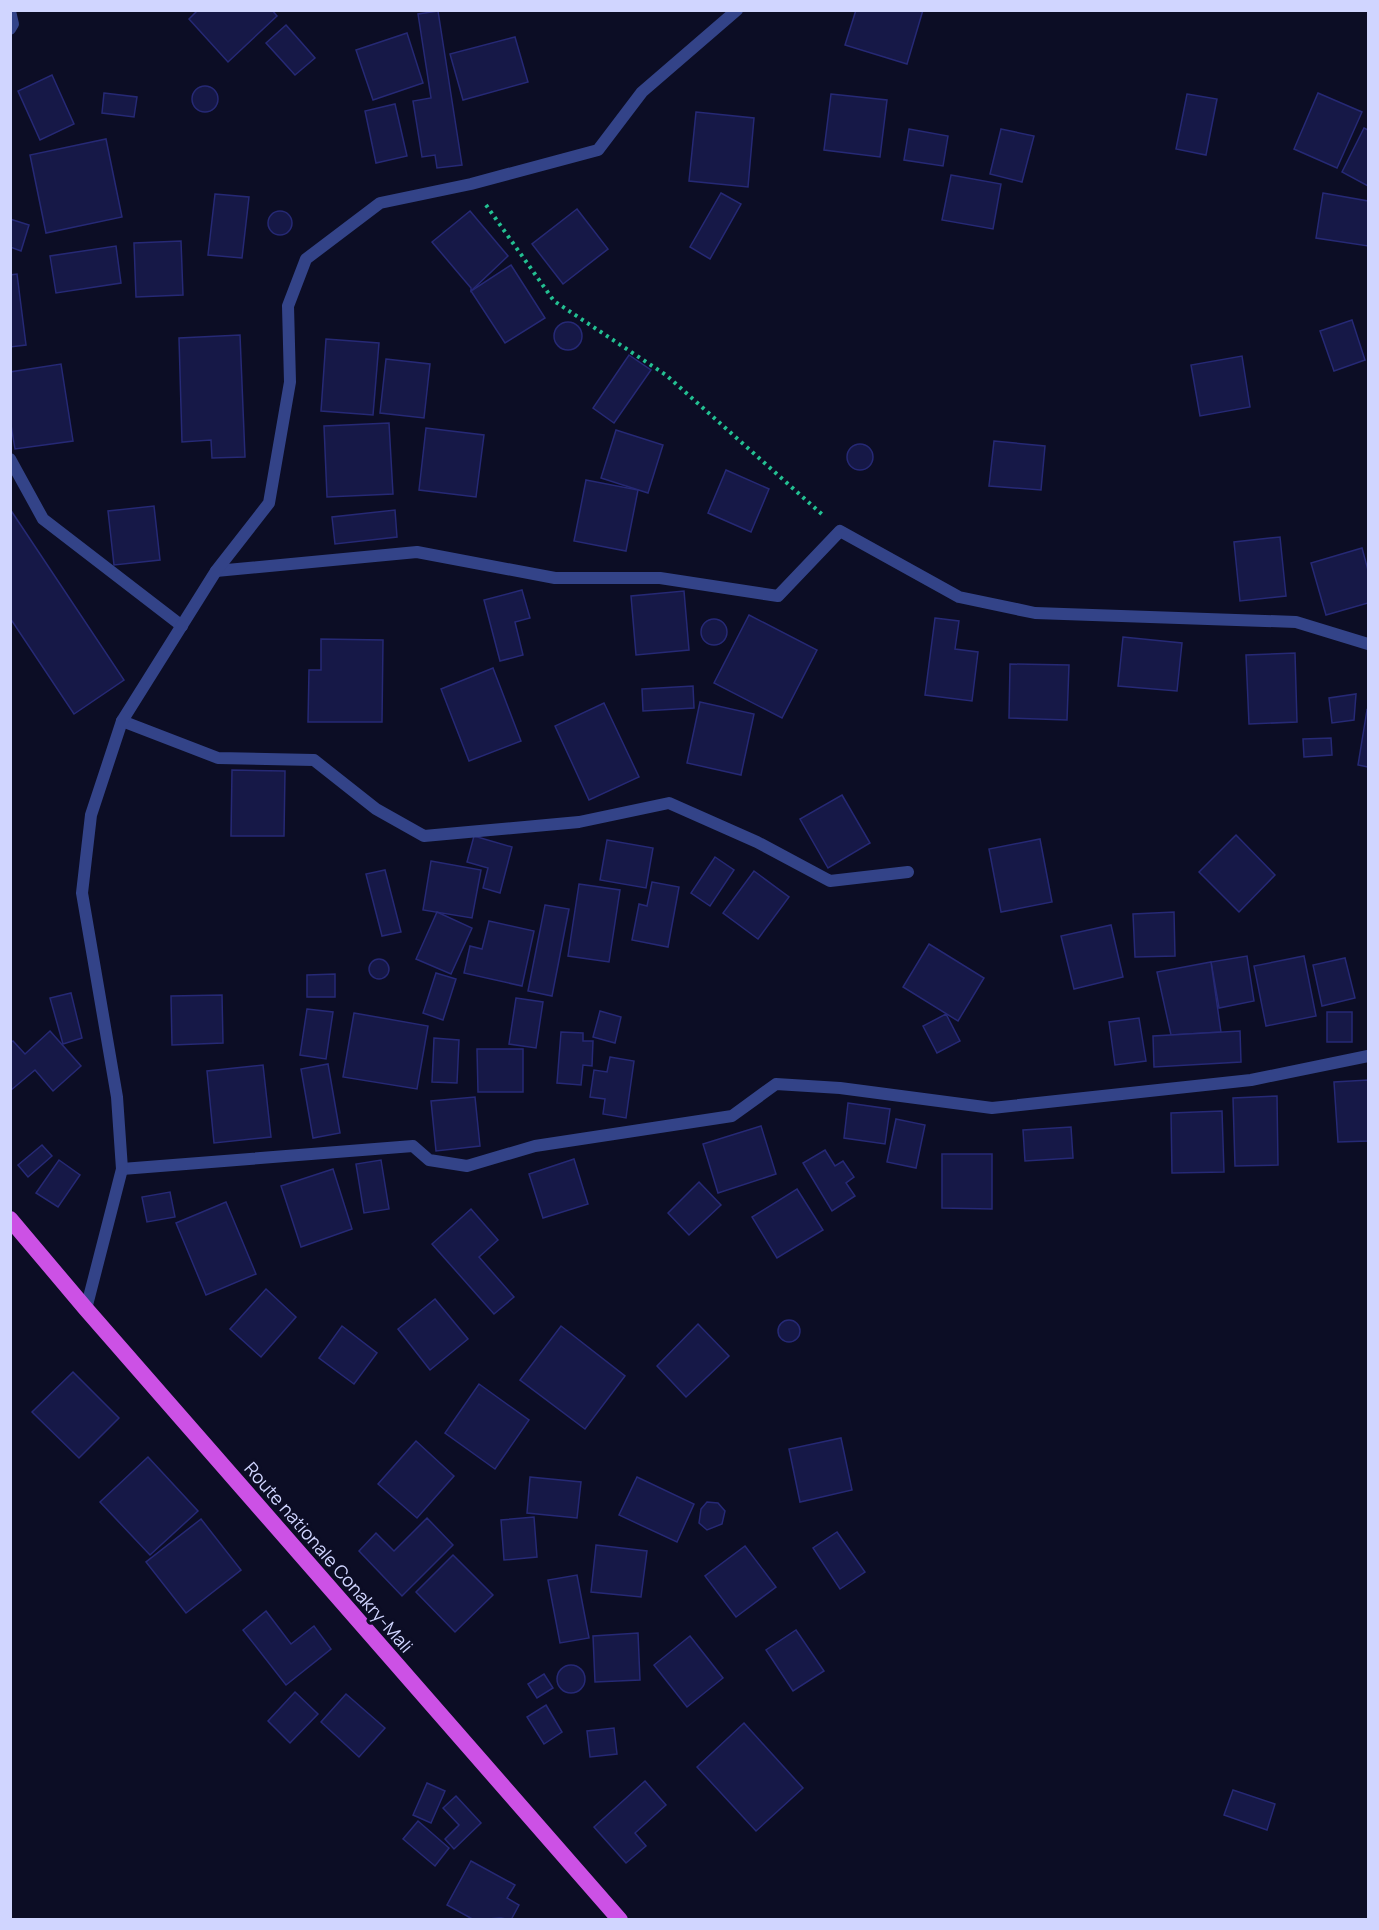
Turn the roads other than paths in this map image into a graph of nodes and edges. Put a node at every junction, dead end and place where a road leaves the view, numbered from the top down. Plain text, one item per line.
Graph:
1 (737, 10) edge
2 (10, 11) edge
3 (10, 29) edge
4 (10, 459) edge
5 (216, 571) junction
6 (182, 626) junction
7 (1368, 644) edge
8 (122, 721) junction
9 (908, 872) dead end
10 (1368, 1056) edge
11 (122, 1169) junction
12 (10, 1219) edge
13 (87, 1309) junction
14 (620, 1920) edge

1 - 5 street
2 - 3 street
4 - 6 street
5 - 6 street
5 - 7 street
6 - 8 street
8 - 9 street
8 - 11 street
10 - 11 street
11 - 13 street
12 - 13 highway, Route nationale Conakry-Mali
13 - 14 highway, Route nationale Conakry-Mali

